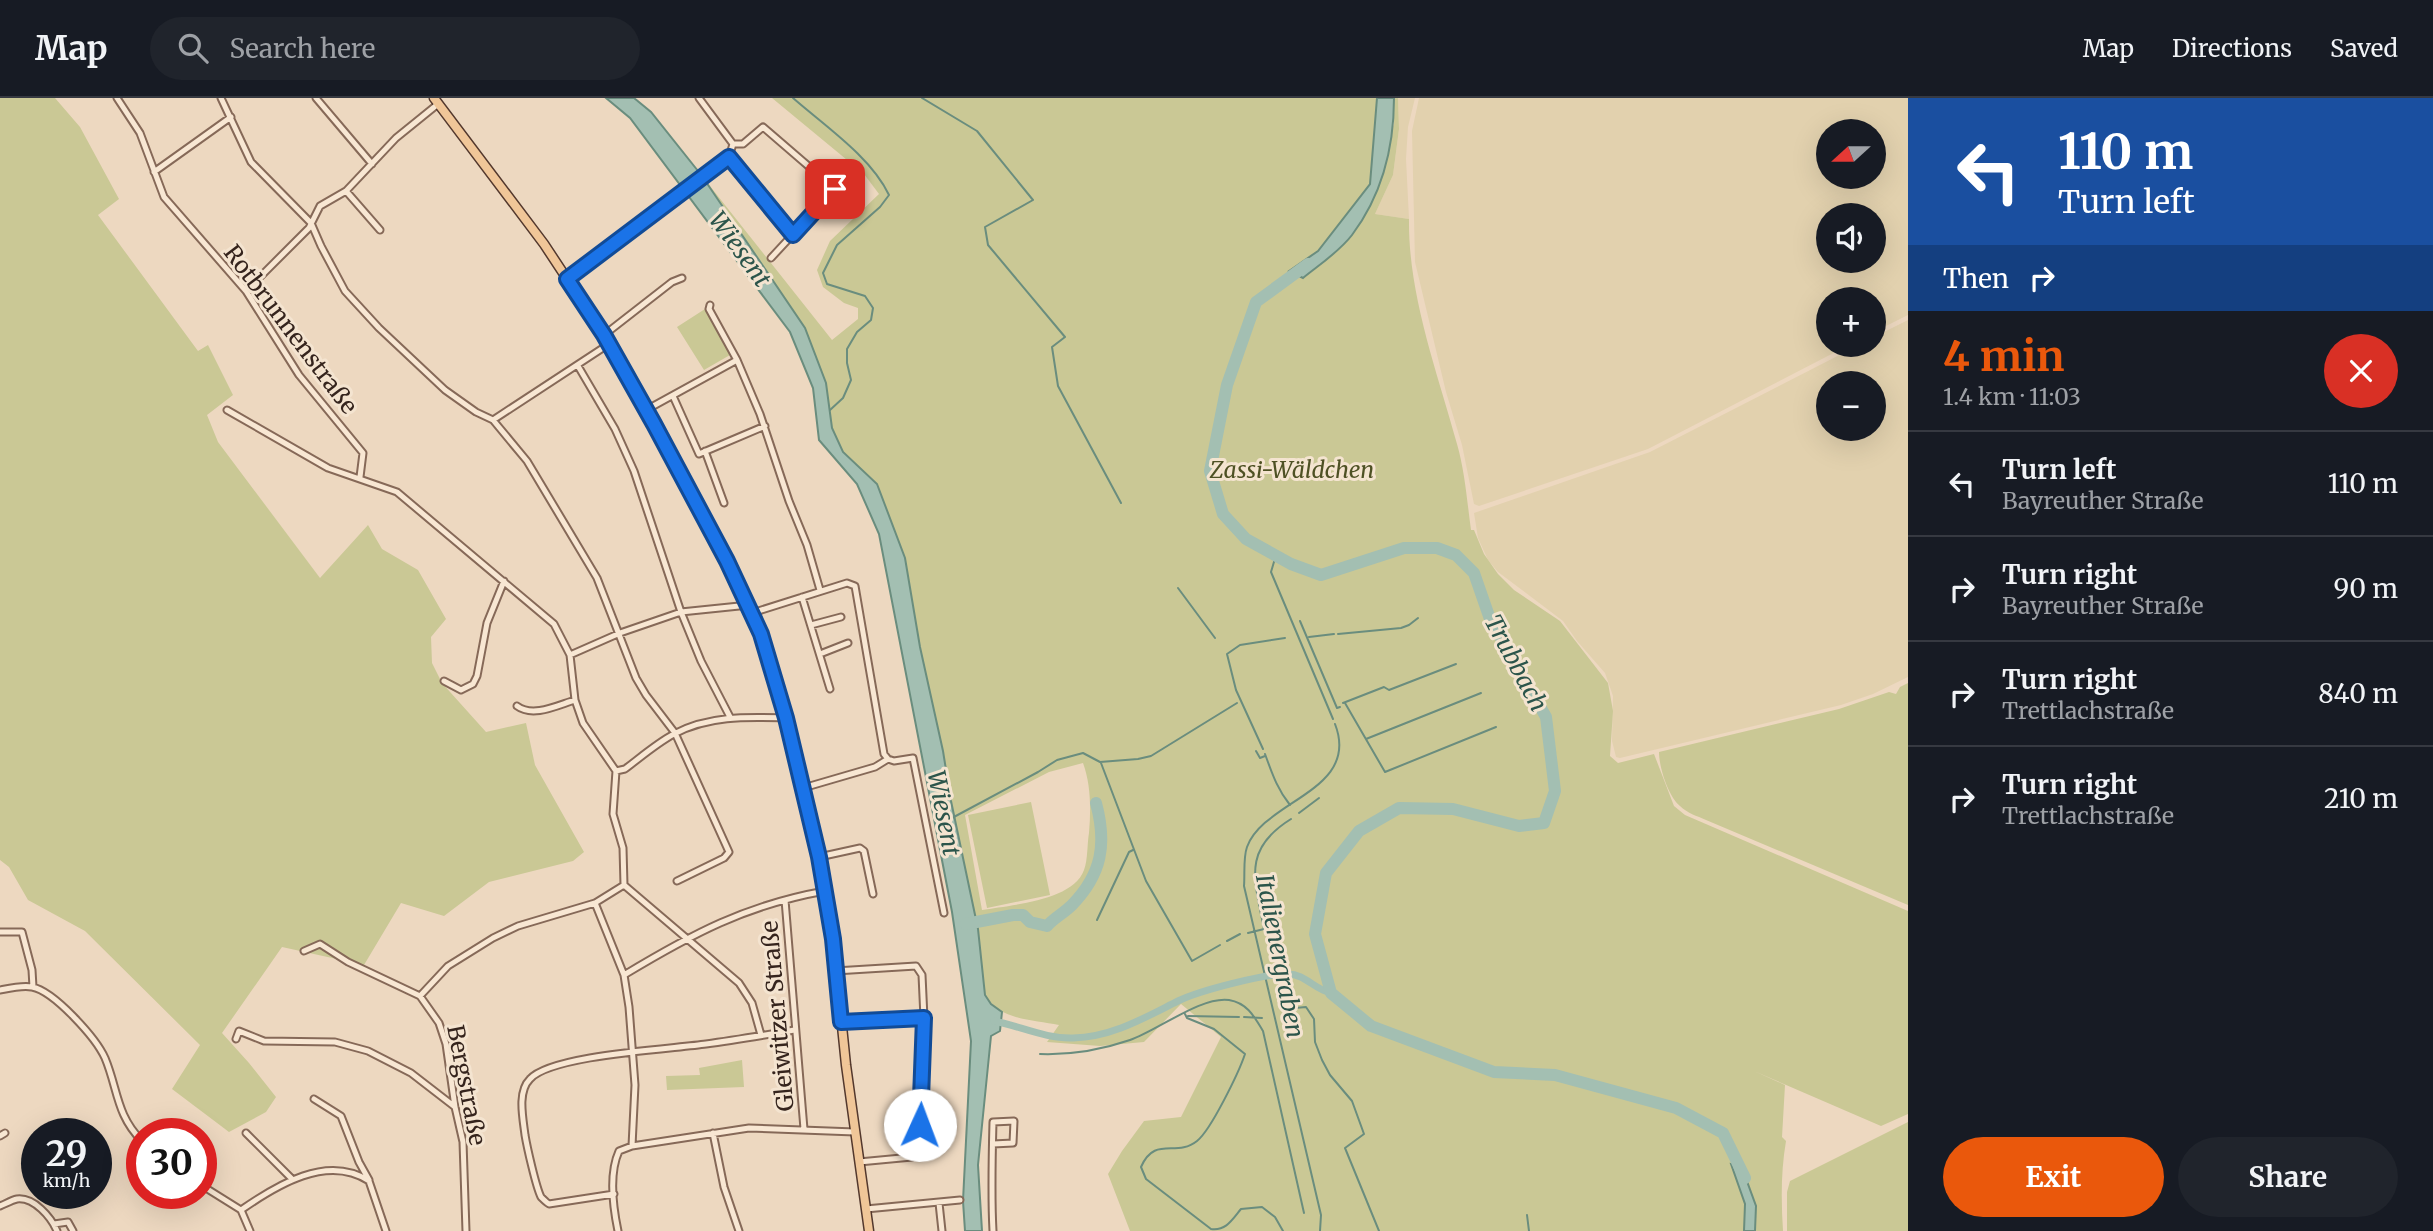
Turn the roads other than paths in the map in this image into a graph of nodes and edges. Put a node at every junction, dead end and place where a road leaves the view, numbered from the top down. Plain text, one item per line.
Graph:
1 (117, 98) edge
2 (221, 98) edge
3 (316, 98) edge
4 (699, 98) edge
5 (436, 101) edge
6 (231, 117) junction
7 (733, 144) junction
8 (729, 157) junction
9 (372, 164) junction
10 (154, 173) junction
11 (848, 176) dead end
12 (835, 189) junction
13 (346, 191) junction
14 (311, 223) junction
15 (380, 230) dead end
16 (793, 235) junction
17 (771, 258) dead end
18 (682, 278) dead end
19 (567, 279) junction
20 (246, 291) junction
21 (710, 305) dead end
22 (604, 335) junction
23 (609, 344) junction
24 (737, 360) junction
25 (578, 366) junction
26 (674, 396) junction
27 (227, 410) dead end
28 (646, 410) junction
29 (493, 420) junction
30 (765, 426) junction
31 (705, 451) junction
32 (360, 477) junction
33 (724, 503) dead end
34 (504, 581) junction
35 (820, 590) junction
36 (802, 597) junction
37 (750, 609) junction
38 (681, 612) junction
39 (841, 617) dead end
40 (811, 625) junction
41 (620, 633) junction
42 (848, 643) dead end
43 (820, 654) junction
44 (570, 655) junction
45 (444, 681) dead end
46 (830, 689) dead end
47 (575, 700) junction
48 (517, 706) dead end
49 (730, 717) junction
50 (786, 718) junction
51 (675, 733) junction
52 (888, 759) junction
53 (616, 771) junction
54 (803, 788) junction
55 (819, 857) junction
56 (677, 881) dead end
57 (624, 885) junction
58 (825, 891) junction
59 (873, 894) dead end
60 (785, 900) junction
61 (595, 903) junction
62 (944, 913) dead end
63 (0, 932) edge
64 (687, 937) junction
65 (304, 951) dead end
66 (835, 971) junction
67 (624, 975) junction
68 (33, 987) junction
69 (0, 990) edge
70 (420, 996) junction
71 (924, 1018) junction
72 (841, 1022) junction
73 (795, 1030) junction
74 (761, 1035) junction
75 (236, 1039) dead end
76 (634, 1053) junction
77 (314, 1099) dead end
78 (455, 1107) junction
79 (126, 1118) edge
80 (804, 1129) junction
81 (855, 1132) junction
82 (246, 1133) dead end
83 (713, 1133) junction
84 (993, 1144) junction
85 (632, 1146) junction
86 (359, 1161) junction
87 (859, 1162) junction
88 (352, 1172) junction
89 (292, 1179) junction
90 (369, 1181) junction
91 (614, 1194) junction
92 (217, 1195) edge
93 (960, 1200) dead end
94 (939, 1203) junction
95 (0, 1206) edge
96 (866, 1209) junction
97 (241, 1210) junction
98 (56, 1228) edge
99 (73, 1231) edge
100 (250, 1231) edge
101 (386, 1231) edge
102 (466, 1231) edge
103 (618, 1231) edge
104 (739, 1231) edge
105 (869, 1231) edge
106 (942, 1231) edge
107 (993, 1231) edge

1 - 10 street, Rotbrunnenstraße
2 - 6 street
3 - 9 street
4 - 7 street
5 - 9 street
5 - 19 main road
6 - 10 street
6 - 14 street
7 - 8 street
7 - 12 street
8 - 16 street
8 - 19 street
9 - 13 street
10 - 20 street, Rotbrunnenstraße
11 - 12 street
12 - 16 street
13 - 14 street
13 - 15 street
14 - 20 street
14 - 29 street
16 - 17 street
18 - 22 street
19 - 22 main road
20 - 32 street, Rotbrunnenstraße
21 - 24 street
22 - 23 main road
23 - 25 street
23 - 28 main road
24 - 26 street
24 - 30 street
25 - 29 street
25 - 38 street
26 - 28 street
26 - 31 street
27 - 32 street
28 - 37 main road
29 - 41 street
30 - 31 street
30 - 35 street
31 - 33 street
32 - 34 street
34 - 44 street
34 - 45 street
35 - 36 street
35 - 52 street
36 - 37 street
36 - 40 street
37 - 38 street
37 - 50 main road
38 - 41 street
38 - 49 street
39 - 40 street
40 - 43 street
41 - 44 street
41 - 51 street
42 - 43 street
43 - 46 street
44 - 47 street
47 - 48 street
47 - 53 street
49 - 50 street
49 - 51 street
50 - 54 main road
51 - 53 street
51 - 56 street
52 - 54 street
52 - 62 street
53 - 57 street
54 - 55 main road
55 - 58 main road
55 - 59 street
57 - 61 street
57 - 64 street
58 - 60 street
58 - 66 main road
60 - 64 street
60 - 73 street, Gleiwitzer Straße
61 - 67 street
61 - 70 street
63 - 68 street
64 - 67 street
64 - 74 street
65 - 70 street
66 - 71 street
66 - 72 main road
67 - 76 street
68 - 69 street
68 - 79 street
70 - 78 street, Bergstraße
71 - 72 street
71 - 87 street
72 - 81 main road
73 - 74 street
73 - 80 street, Gleiwitzer Straße
74 - 76 street
75 - 78 street
76 - 85 street
76 - 91 street
77 - 86 street
78 - 102 street, Bergstraße
80 - 81 street
80 - 83 street
81 - 87 main road
82 - 89 street
83 - 85 street
83 - 104 street
84 - 84 street
84 - 107 street
85 - 91 street
86 - 88 street
86 - 90 street
87 - 96 main road
88 - 89 street
88 - 90 street
89 - 97 street
90 - 101 street
91 - 103 street
92 - 97 street
93 - 94 street
94 - 96 street
94 - 106 street
95 - 98 street
96 - 105 main road
97 - 100 street
98 - 99 street

